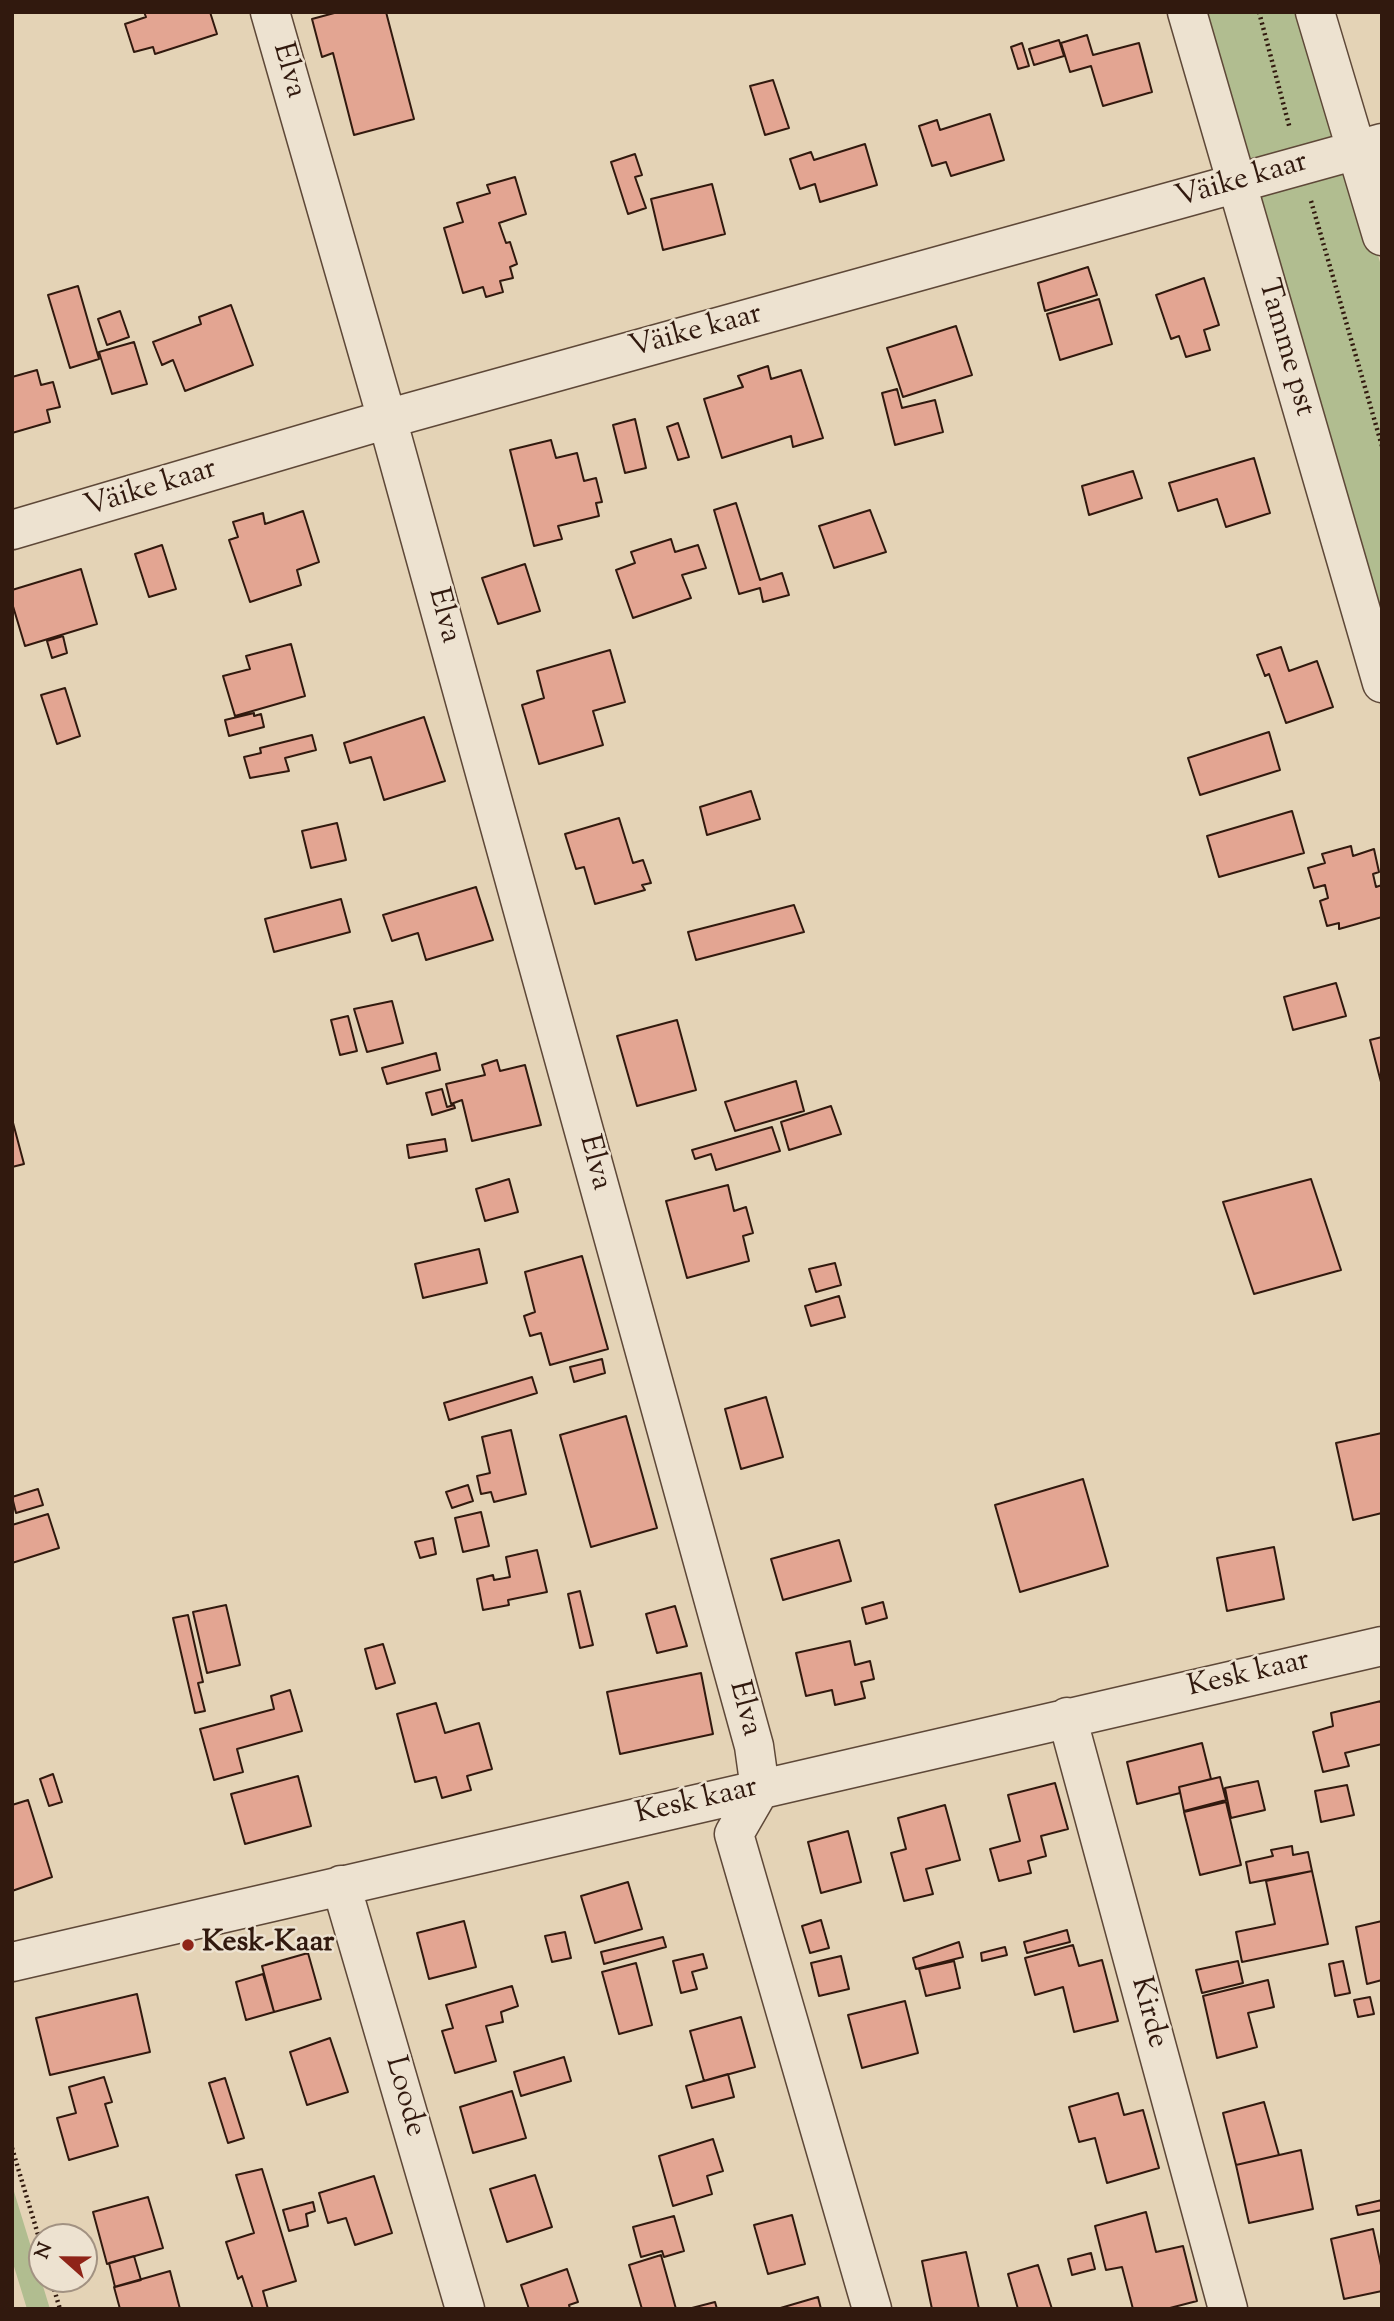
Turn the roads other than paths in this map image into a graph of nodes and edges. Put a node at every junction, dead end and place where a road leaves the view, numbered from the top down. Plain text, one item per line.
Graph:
1 (270, 12) edge
2 (1187, 12) edge
3 (1315, 12) edge
4 (1369, 146) edge
5 (1237, 184) junction
6 (1382, 236) edge
7 (387, 419) junction
8 (12, 530) edge
9 (1382, 683) edge
10 (1382, 1646) edge
11 (1067, 1717) junction
12 (760, 1789) junction
13 (341, 1885) junction
14 (12, 1962) edge
15 (465, 2309) edge
16 (872, 2309) edge
17 (1228, 2309) edge

1 - 7 street, Elva
2 - 5 street, Tamme pst
3 - 4 street
4 - 5 street, Väike kaar
4 - 6 street
5 - 7 street, Väike kaar
5 - 9 street, Tamme pst
7 - 8 street, Väike kaar
7 - 12 street, Elva
10 - 11 street, Kesk kaar
11 - 12 street, Kesk kaar
11 - 17 street, Kirde
12 - 13 street, Kesk kaar
12 - 16 street
13 - 14 street, Kesk kaar
13 - 15 street, Loode

